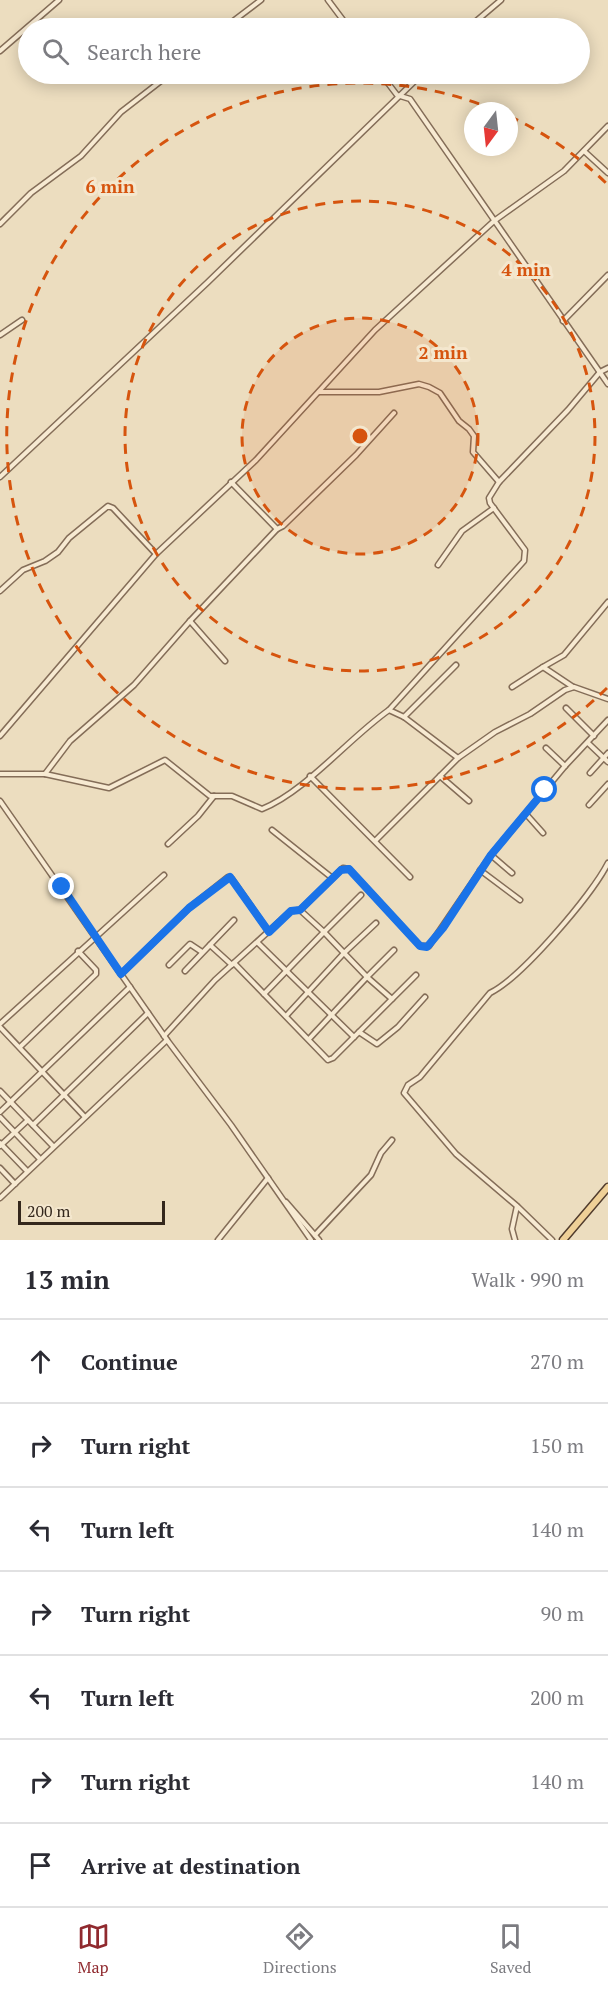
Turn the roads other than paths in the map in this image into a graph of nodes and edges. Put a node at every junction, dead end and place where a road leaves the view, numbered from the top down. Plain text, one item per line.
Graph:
1 (59, 0) edge
2 (261, 0) edge
3 (328, 0) edge
4 (501, 0) edge
5 (38, 18) edge
6 (237, 18) edge
7 (342, 18) edge
8 (480, 18) edge
9 (18, 35) edge
10 (0, 51) edge
11 (157, 84) edge
12 (388, 84) edge
13 (412, 84) edge
14 (401, 96) junction
15 (608, 126) edge
16 (584, 151) junction
17 (608, 172) edge
18 (494, 220) junction
19 (0, 224) edge
20 (608, 275) edge
21 (22, 320) dead end
22 (563, 321) junction
23 (0, 335) edge
24 (608, 368) edge
25 (600, 372) junction
26 (608, 384) edge
27 (319, 392) junction
28 (394, 413) dead end
29 (0, 477) edge
30 (231, 482) junction
31 (499, 482) junction
32 (494, 508) junction
33 (277, 529) junction
34 (156, 554) junction
35 (438, 565) dead end
36 (0, 591) edge
37 (608, 602) edge
38 (190, 621) junction
39 (225, 661) dead end
40 (456, 665) dead end
41 (543, 667) junction
42 (512, 687) dead end
43 (574, 687) junction
44 (608, 699) edge
45 (566, 708) dead end
46 (389, 710) junction
47 (404, 717) junction
48 (608, 720) edge
49 (0, 736) edge
50 (594, 736) junction
51 (588, 743) junction
52 (546, 748) dead end
53 (608, 753) edge
54 (458, 758) junction
55 (604, 758) junction
56 (608, 762) edge
57 (565, 766) junction
58 (591, 773) dead end
59 (0, 774) edge
60 (45, 774) junction
61 (310, 776) junction
62 (440, 776) junction
63 (608, 784) edge
64 (214, 795) junction
65 (0, 801) edge
66 (469, 801) dead end
67 (589, 805) dead end
68 (526, 814) junction
69 (272, 830) dead end
70 (543, 833) dead end
71 (376, 840) junction
72 (168, 844) dead end
73 (491, 855) junction
74 (608, 863) edge
75 (480, 870) junction
76 (512, 873) dead end
77 (164, 875) dead end
78 (410, 877) dead end
79 (331, 878) junction
80 (361, 895) dead end
81 (520, 900) dead end
82 (300, 910) junction
83 (234, 920) dead end
84 (376, 923) dead end
85 (269, 932) junction
86 (324, 932) junction
87 (96, 936) junction
88 (258, 943) junction
89 (210, 945) junction
90 (394, 950) dead end
91 (78, 951) junction
92 (202, 952) junction
93 (344, 953) junction
94 (169, 964) dead end
95 (233, 964) junction
96 (185, 971) dead end
97 (286, 971) junction
98 (121, 974) junction
99 (416, 975) dead end
100 (368, 976) junction
101 (130, 987) junction
102 (309, 992) junction
103 (264, 994) junction
104 (426, 997) dead end
105 (392, 999) junction
106 (148, 1013) junction
107 (331, 1015) junction
108 (286, 1016) junction
109 (0, 1026) edge
110 (360, 1032) junction
111 (354, 1037) junction
112 (166, 1038) junction
113 (309, 1039) junction
114 (20, 1047) junction
115 (42, 1071) junction
116 (0, 1091) edge
117 (63, 1094) junction
118 (10, 1102) junction
119 (0, 1112) edge
120 (84, 1116) junction
121 (0, 1117) edge
122 (28, 1120) junction
123 (33, 1125) junction
124 (15, 1132) junction
125 (392, 1140) dead end
126 (1, 1145) edge
127 (53, 1146) junction
128 (40, 1158) junction
129 (0, 1168) edge
130 (27, 1171) junction
131 (268, 1178) junction
132 (15, 1184) junction
133 (608, 1187) edge
134 (0, 1197) edge
135 (283, 1198) junction
136 (517, 1206) junction
137 (315, 1235) junction
138 (218, 1240) edge
139 (311, 1240) edge
140 (319, 1240) edge
141 (515, 1240) edge
142 (552, 1240) edge
143 (563, 1240) edge

1 - 5 street
2 - 6 street
3 - 7 street
4 - 8 street
9 - 10 street
11 - 19 street
12 - 14 street
13 - 14 street
14 - 18 street
14 - 29 street
15 - 16 street
16 - 17 street
16 - 18 street
18 - 22 street
18 - 27 street
20 - 22 street
21 - 23 street
22 - 25 street
24 - 25 street
25 - 26 street
25 - 31 street
27 - 30 street
27 - 31 street
28 - 33 street
30 - 33 street
30 - 34 street
31 - 32 street
32 - 35 street
32 - 46 street
33 - 38 street
34 - 36 street
34 - 49 street
37 - 41 street
38 - 39 street
38 - 60 street
40 - 47 street
41 - 42 street
41 - 43 street
43 - 44 street
43 - 54 street
45 - 50 street
46 - 47 street
46 - 61 street
47 - 54 street
48 - 50 street
50 - 51 street
51 - 55 street
51 - 57 street
52 - 57 street
53 - 55 street
54 - 62 street
55 - 56 street
55 - 58 street
57 - 68 street
59 - 60 street
60 - 64 street
61 - 64 street
61 - 71 street
62 - 66 street
62 - 71 street
63 - 67 street
64 - 72 street
65 - 87 street
68 - 70 street
68 - 73 street
69 - 79 street
71 - 78 street
73 - 75 street
73 - 76 street
74 - 136 street
75 - 79 street
75 - 81 street
77 - 87 street
79 - 82 street
80 - 86 street
82 - 85 street
82 - 86 street
83 - 89 street
84 - 93 street
85 - 88 street
85 - 98 street
86 - 93 street
86 - 97 street
87 - 91 street
87 - 98 street
88 - 95 street
88 - 97 street
89 - 92 street
89 - 95 street
90 - 100 street
91 - 109 street
91 - 114 street
92 - 94 street
92 - 96 street
93 - 100 street
93 - 102 street
95 - 103 street
95 - 112 street
97 - 102 street
97 - 103 street
98 - 101 street
99 - 105 street
100 - 105 street
100 - 107 street
101 - 106 street
101 - 115 street
102 - 107 street
102 - 108 street
103 - 108 street
104 - 110 street
105 - 110 street
106 - 112 street
106 - 117 street
107 - 111 street
107 - 113 street
108 - 113 street
109 - 114 street
110 - 111 street
111 - 113 street
112 - 120 street
112 - 131 street
114 - 115 street
115 - 117 street
115 - 118 street
116 - 118 street
117 - 120 street
117 - 123 street
118 - 119 street
118 - 122 street
120 - 127 street
121 - 124 street
122 - 123 street
122 - 124 street
123 - 127 street
124 - 126 street
124 - 128 street
125 - 137 street
126 - 130 street
127 - 128 street
128 - 130 street
129 - 132 street
130 - 132 street
131 - 135 street
131 - 138 street
132 - 134 street
133 - 143 main road
135 - 137 street
135 - 139 street
136 - 141 street
136 - 142 street
137 - 140 street

